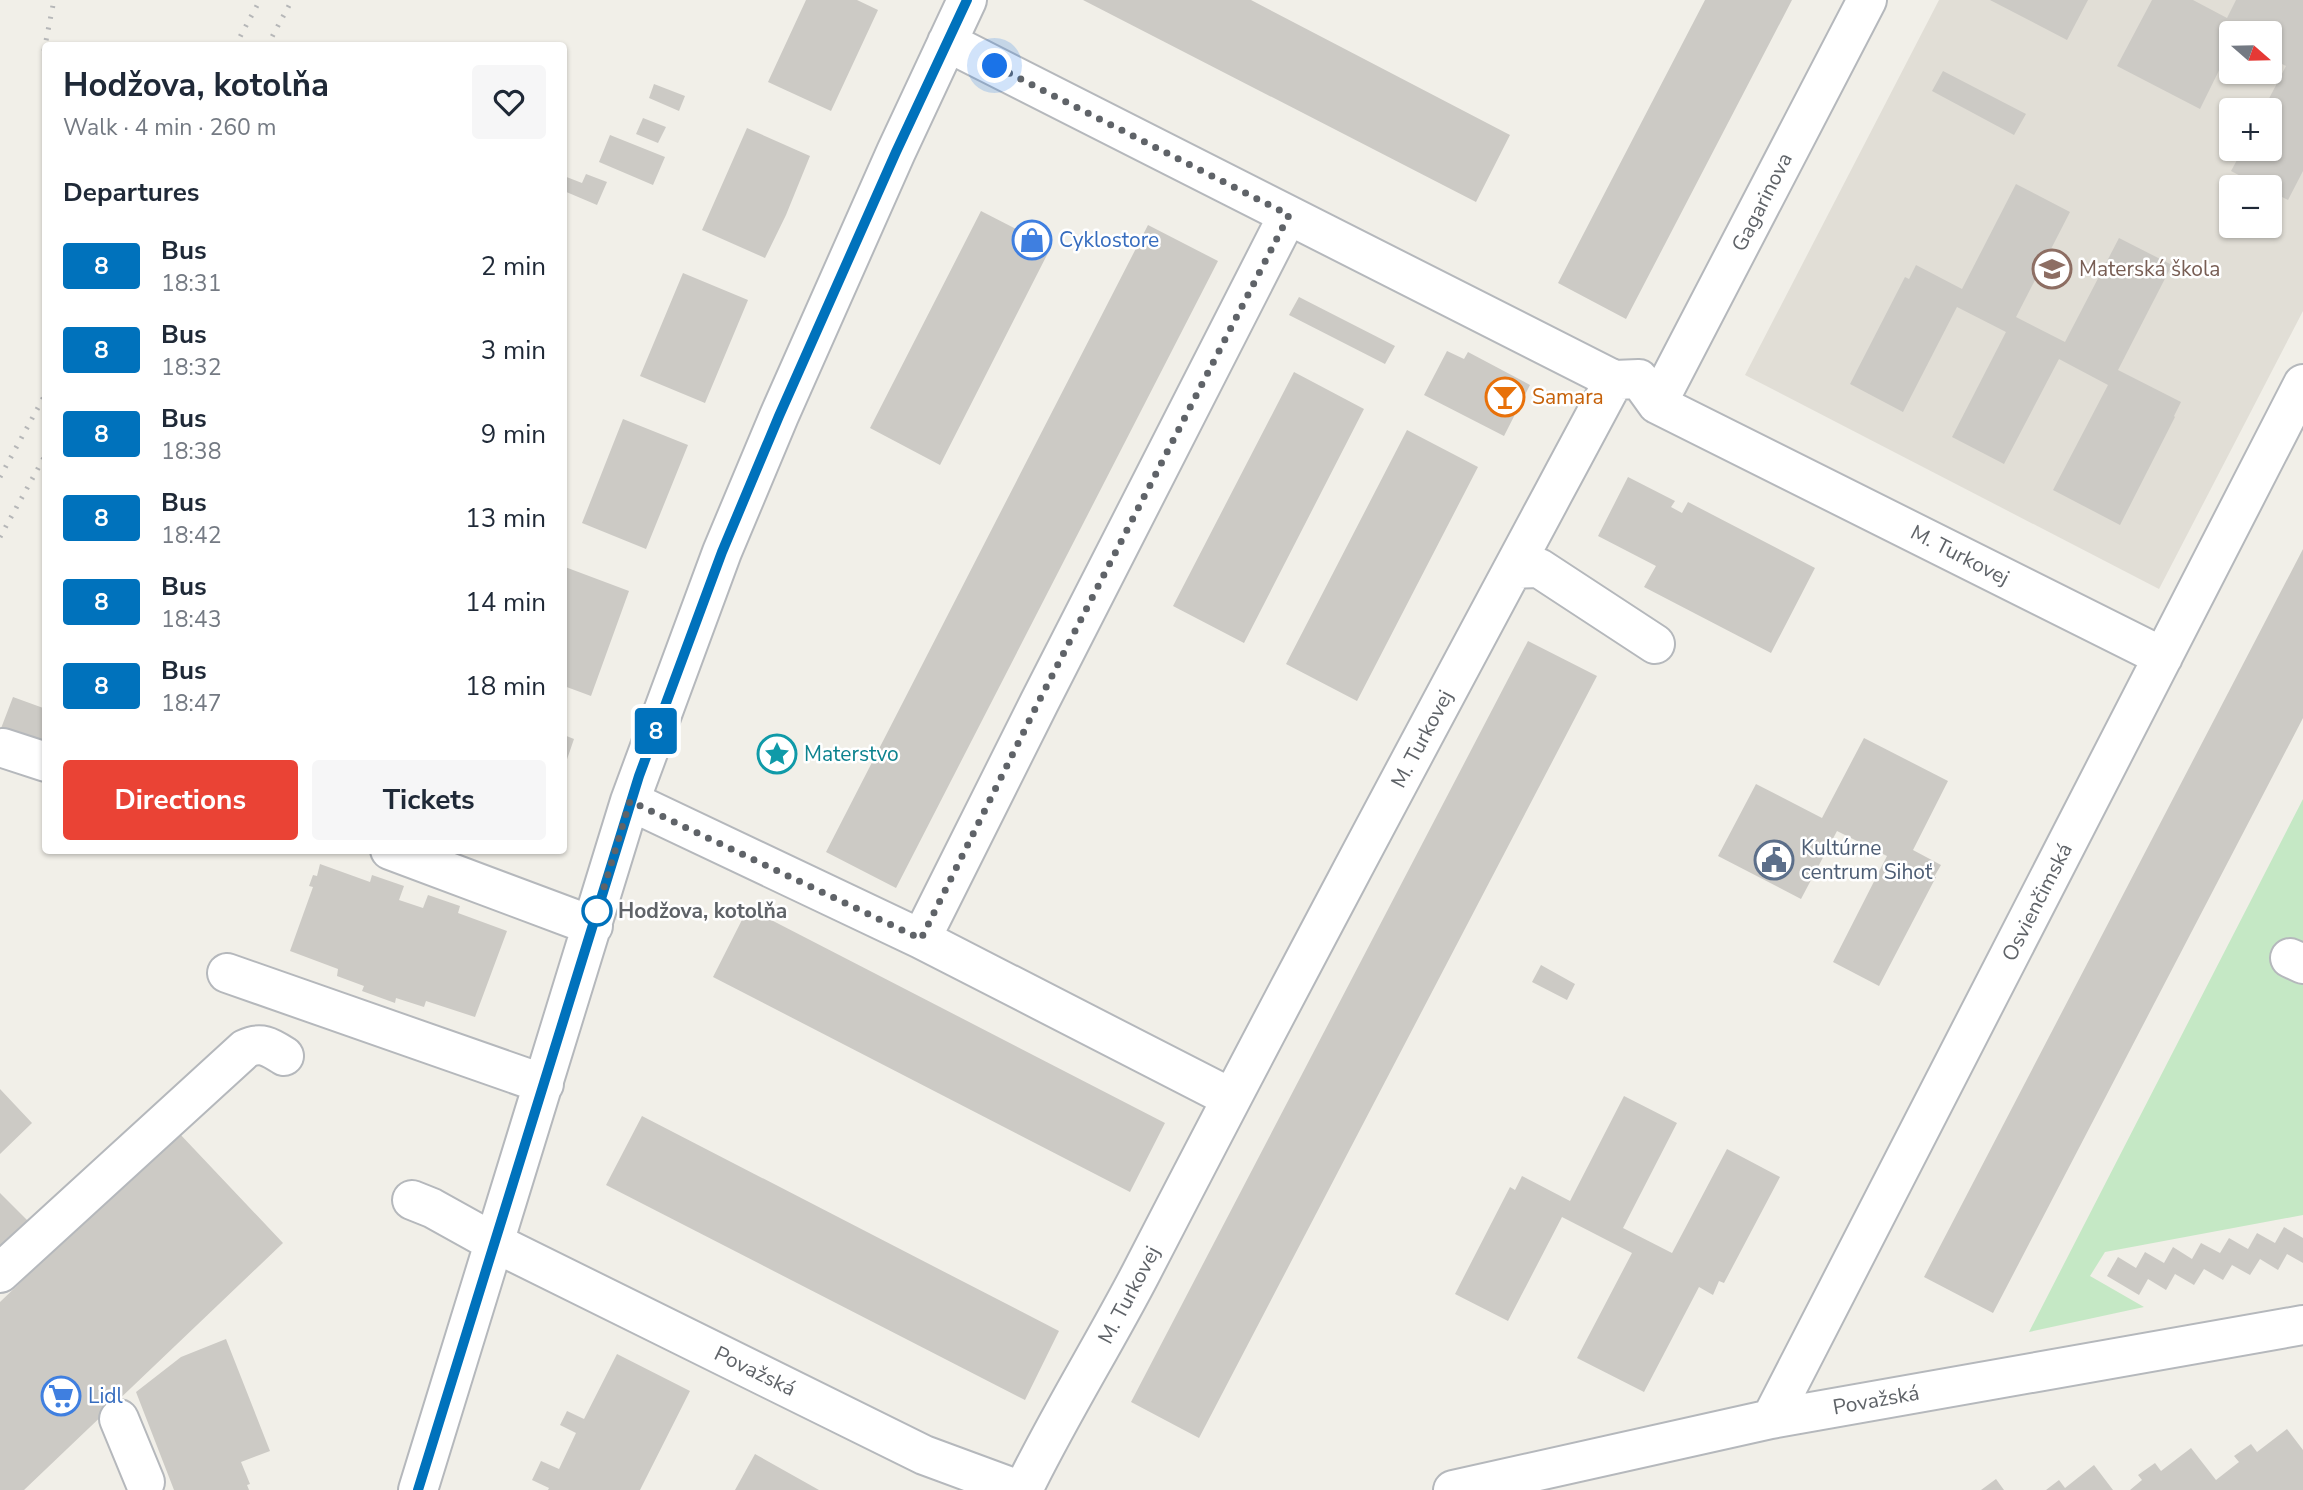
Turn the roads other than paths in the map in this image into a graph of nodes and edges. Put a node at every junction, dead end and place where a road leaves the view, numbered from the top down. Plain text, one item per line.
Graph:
1 (967, 0) edge
2 (1867, 0) edge
3 (947, 42) junction
4 (1289, 215) junction
5 (1614, 380) junction
6 (2303, 384) edge
7 (1657, 404) junction
8 (1513, 569) junction
9 (1655, 644) dead end
10 (2163, 657) junction
11 (3, 748) dead end
12 (42, 761) edge
13 (630, 801) junction
14 (401, 854) edge
15 (593, 926) junction
16 (921, 939) junction
17 (227, 973) dead end
18 (284, 1056) dead end
19 (544, 1084) junction
20 (1231, 1098) junction
21 (412, 1199) dead end
22 (495, 1243) junction
23 (0, 1273) edge
24 (2303, 1325) edge
25 (119, 1419) dead end
26 (1770, 1419) junction
27 (931, 1475) edge
28 (139, 1487) edge
29 (418, 1490) edge
30 (1021, 1490) edge
31 (1453, 1490) edge

1 - 3 street
2 - 7 street, Gagarinova
3 - 4 street, M. Turkovej
3 - 13 street
4 - 5 street, M. Turkovej
4 - 16 street
5 - 7 street, M. Turkovej
5 - 8 street, M. Turkovej
6 - 10 street, Osvienčimská
7 - 10 street, M. Turkovej
8 - 9 street
8 - 20 street, M. Turkovej
10 - 26 street, Osvienčimská
11 - 12 street
13 - 15 street
13 - 16 street
14 - 15 street
15 - 19 street
16 - 20 street
17 - 19 street
18 - 23 street
19 - 22 street
20 - 30 street, M. Turkovej
21 - 22 street, Považská
22 - 27 street, Považská
22 - 29 street
24 - 26 street, Považská
25 - 28 street
26 - 31 street, Považská
27 - 30 street, Považská

